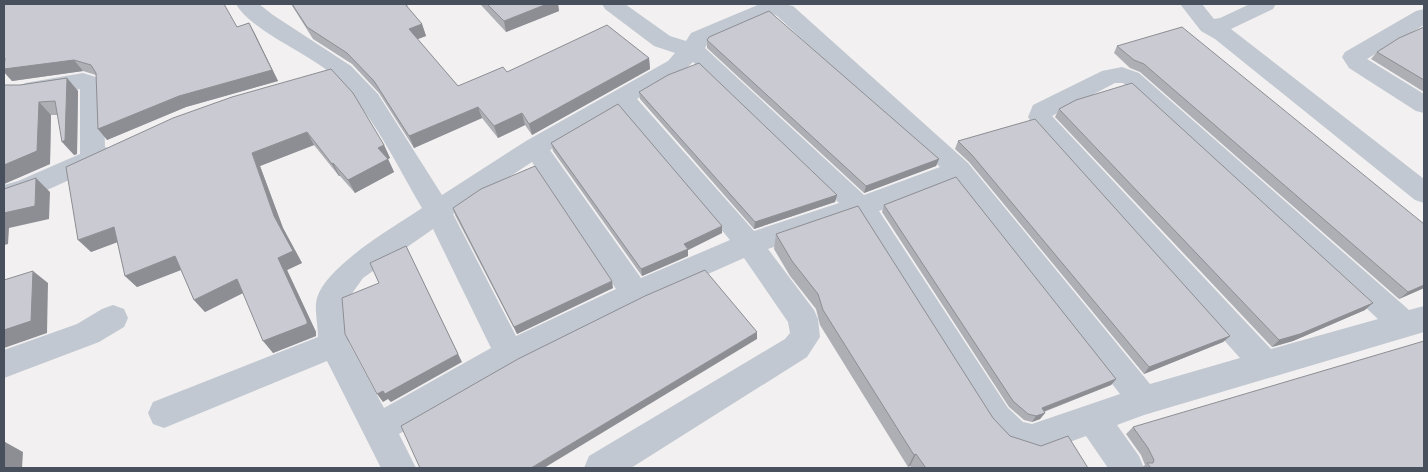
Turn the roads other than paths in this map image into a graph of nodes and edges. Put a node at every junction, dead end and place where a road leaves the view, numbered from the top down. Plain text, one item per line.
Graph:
1 (246, 4) edge
2 (612, 4) edge
3 (1191, 4) edge
4 (1213, 4) edge
5 (1266, 4) edge
6 (1423, 18) edge
7 (1219, 28) junction
8 (693, 49) junction
9 (343, 71) junction
10 (316, 79) edge
11 (9, 89) edge
12 (622, 97) junction
13 (1424, 105) edge
14 (125, 144) edge
15 (535, 147) junction
16 (92, 159) junction
17 (959, 170) junction
18 (1424, 193) edge
19 (4, 195) edge
20 (860, 207) junction
21 (438, 211) junction
22 (749, 244) junction
23 (635, 293) junction
24 (113, 318) dead end
25 (1415, 322) edge
26 (334, 344) junction
27 (509, 354) junction
28 (4, 364) edge
29 (1265, 364) junction
30 (1144, 400) junction
31 (164, 413) dead end
32 (1094, 419) junction
33 (377, 429) junction
34 (399, 468) edge
35 (601, 468) edge
36 (1127, 468) edge

1 - 9 street
2 - 8 street
3 - 7 street
4 - 7 street
5 - 7 street
6 - 13 street
7 - 18 street
8 - 12 street
8 - 17 street
8 - 20 street
9 - 10 street
9 - 21 street
11 - 16 street
12 - 15 street
12 - 22 street
14 - 16 street
15 - 21 street
15 - 23 street
16 - 19 street
17 - 20 street
17 - 30 street
20 - 22 street
20 - 32 street
21 - 26 street
21 - 27 street
22 - 23 street
22 - 35 street
23 - 27 street
24 - 28 street
25 - 29 street
25 - 29 street
26 - 31 street
26 - 33 street
27 - 33 street
29 - 30 street
30 - 32 street
32 - 36 street
33 - 34 street

